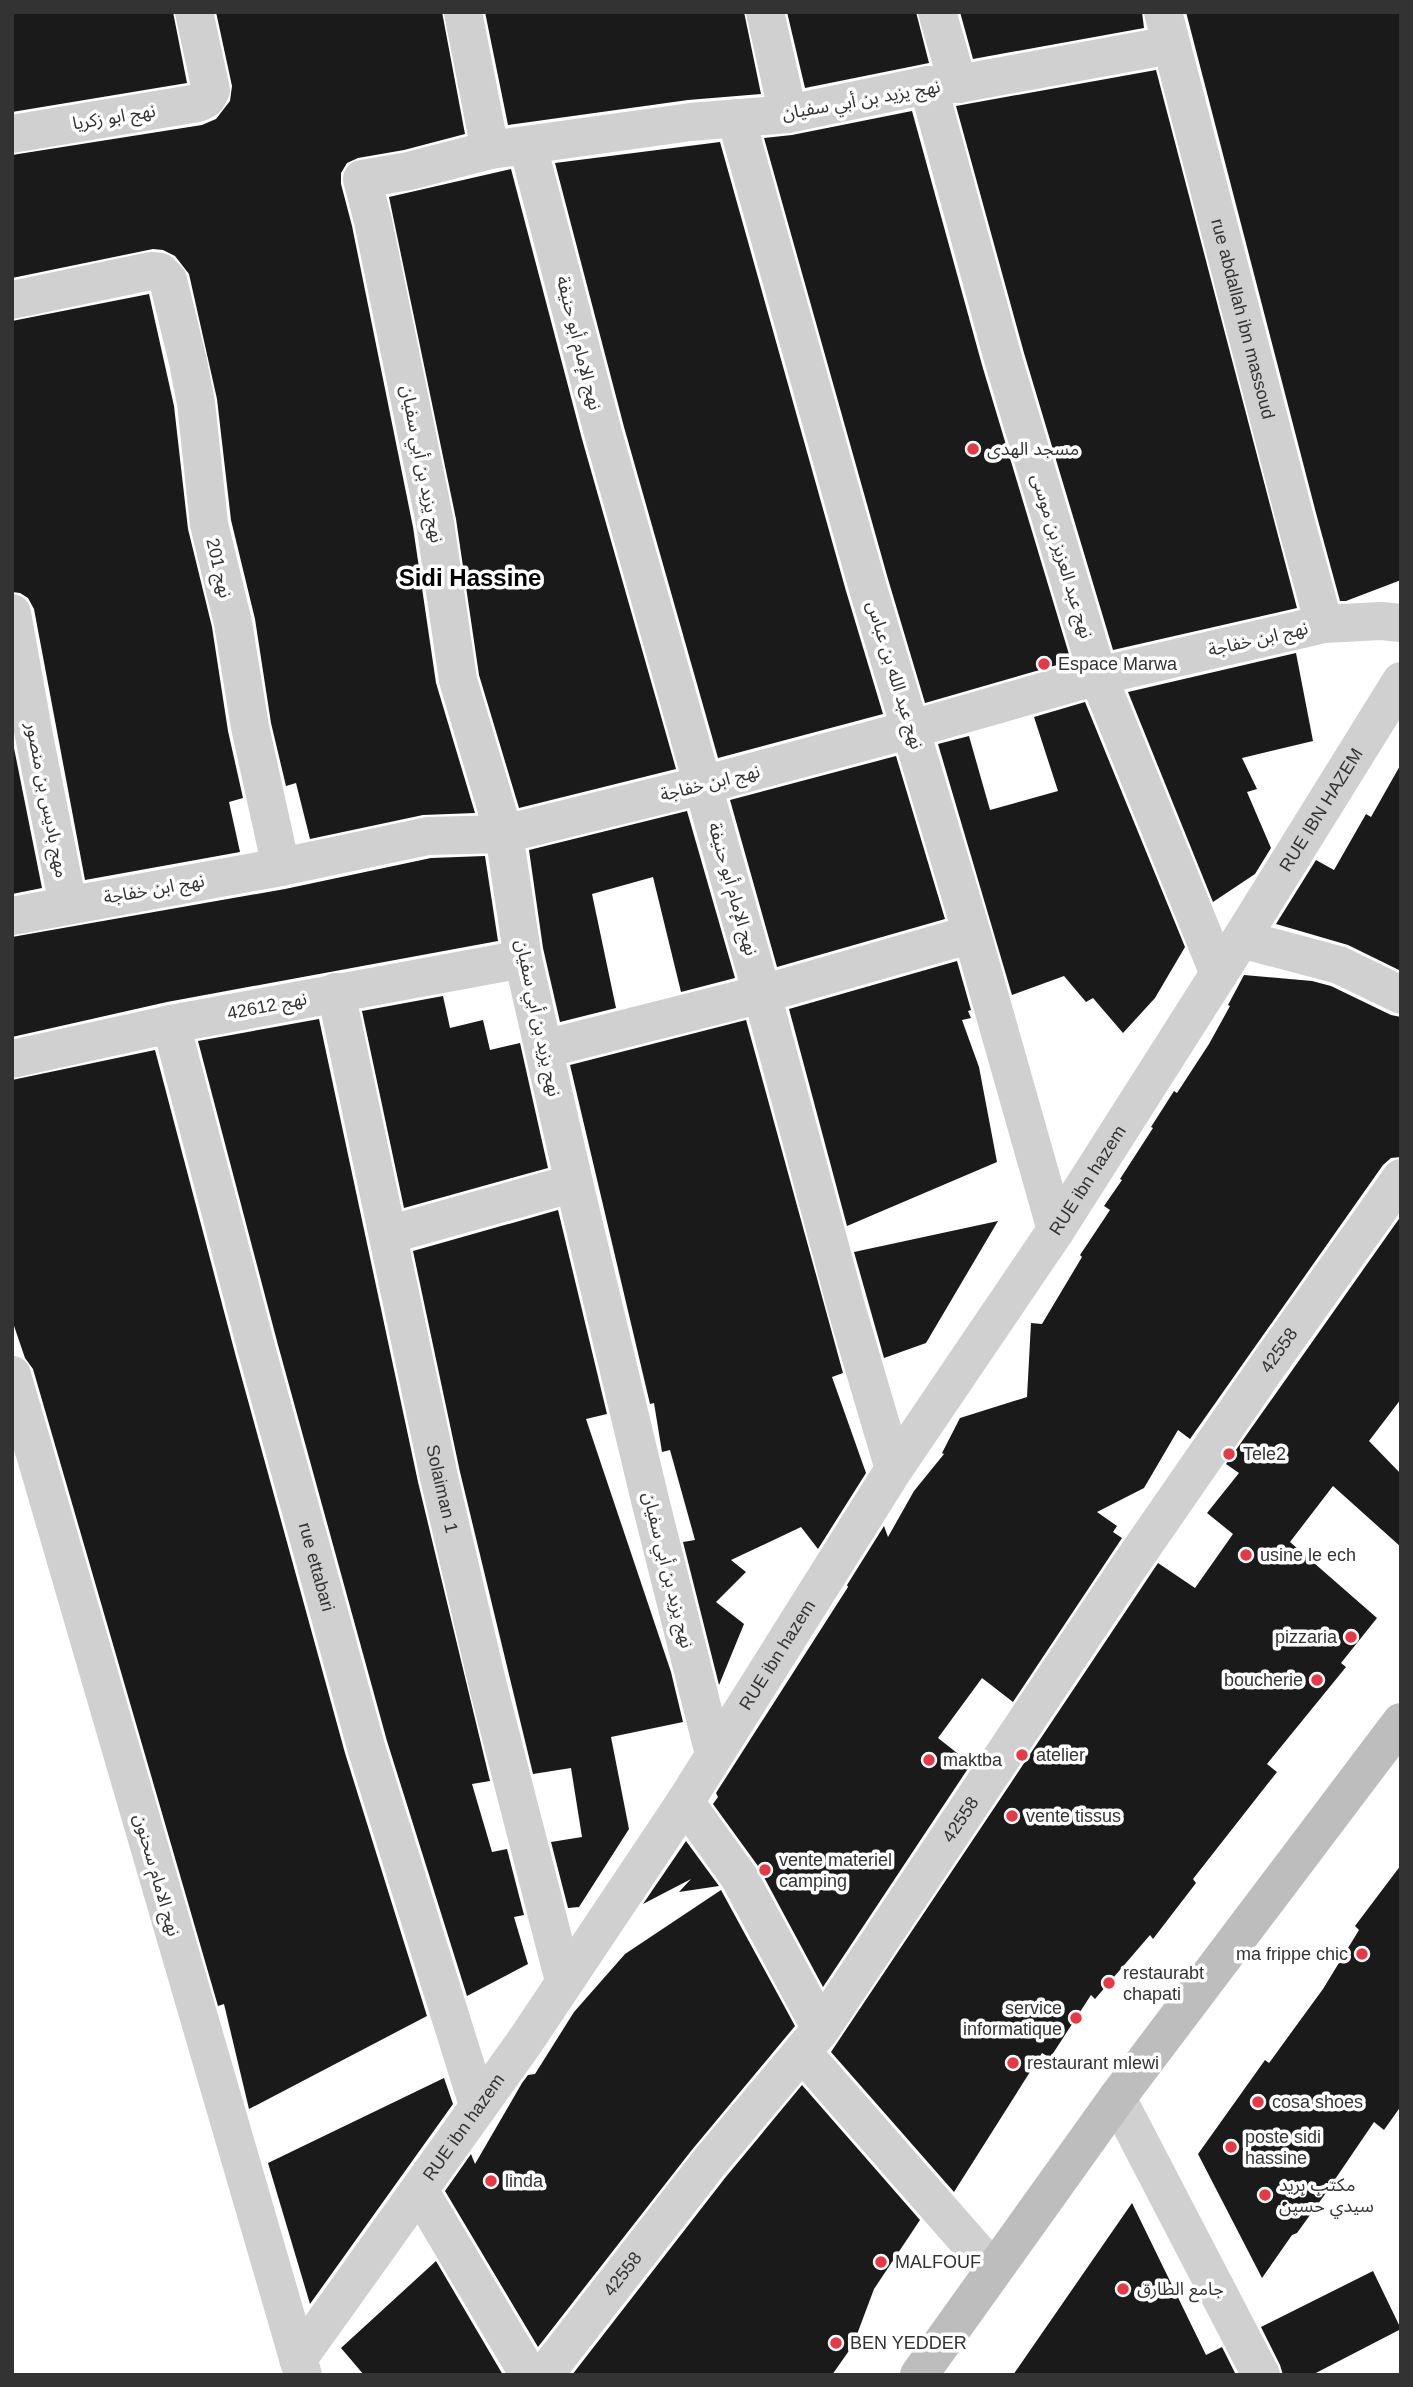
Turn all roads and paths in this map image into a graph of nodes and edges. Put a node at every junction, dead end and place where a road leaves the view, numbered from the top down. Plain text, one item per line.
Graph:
1 (194, 12) edge
2 (463, 12) edge
3 (765, 12) edge
4 (937, 12) edge
5 (1167, 29) edge
6 (943, 85) junction
7 (788, 114) junction
8 (736, 118) junction
9 (12, 134) edge
10 (528, 146) junction
11 (490, 150) junction
12 (12, 300) edge
13 (12, 613) edge
14 (1401, 623) edge
15 (1324, 624) junction
16 (1098, 676) junction
17 (1401, 681) edge
18 (912, 729) junction
19 (703, 785) junction
20 (504, 834) junction
21 (281, 867) junction
22 (68, 905) junction
23 (12, 916) edge
24 (972, 934) junction
25 (1241, 939) junction
26 (523, 959) junction
27 (1219, 974) junction
28 (336, 992) junction
29 (762, 994) junction
30 (1401, 995) edge
31 (171, 1024) junction
32 (544, 1049) junction
33 (12, 1059) edge
34 (1401, 1178) edge
35 (574, 1183) junction
36 (1056, 1230) junction
37 (388, 1236) junction
38 (14, 1385) edge
39 (894, 1469) junction
40 (1401, 1721) edge
41 (714, 1754) junction
42 (685, 1802) junction
43 (564, 1981) junction
44 (812, 2041) junction
45 (1117, 2098) junction
46 (478, 2105) junction
47 (419, 2190) junction
48 (993, 2270) junction
49 (300, 2367) edge
50 (529, 2375) edge
51 (544, 2375) edge
52 (919, 2375) edge
53 (1261, 2375) edge

1 - 9 street, نهج ابو زكريا
2 - 11 street
3 - 7 street
4 - 6 street, نهج عبد العزيز بن موسى
5 - 6 street, نهج يزيد بن أبي سفيان
5 - 15 street, rue abdallah ibn massoud
6 - 7 street, نهج يزيد بن أبي سفيان
6 - 16 street, نهج عبد العزيز بن موسى
7 - 8 street, نهج يزيد بن أبي سفيان
8 - 10 street, نهج يزيد بن أبي سفيان
8 - 18 street, نهج عبد الله بن عباس
10 - 11 street, نهج يزيد بن أبي سفيان
10 - 19 street, نهج الإمام أبو حنيفة
11 - 20 street, نهج يزيد بن أبي سفيان
12 - 21 street, نهج 201
13 - 22 street, مهج باديس بن منصور
14 - 15 street, نهج ابن خفاجة
15 - 16 street, نهج ابن خفاجة
16 - 18 street, نهج ابن خفاجة
16 - 27 street, نهج عبد العزيز بن موسى
17 - 25 street, RUE IBN HAZEM
18 - 19 street, نهج ابن خفاجة
18 - 24 street, نهج عبد الله بن عباس
19 - 20 street, نهج ابن خفاجة
19 - 29 street, نهج الإمام أبو حنيفة
20 - 21 street, نهج ابن خفاجة
20 - 26 street, نهج يزيد بن أبي سفيان
21 - 22 street, نهج ابن خفاجة
22 - 23 street, نهج ابن خفاجة
24 - 29 street
24 - 36 street, نهج عبد الله بن عباس
25 - 27 street, RUE ibn hazem
25 - 30 street
26 - 28 street, نهج 42612
26 - 32 street, نهج يزيد بن أبي سفيان
27 - 36 street, RUE ibn hazem
28 - 31 street, نهج 42612
28 - 37 street, Solaiman 1
29 - 32 street
29 - 39 street, نهج الإمام أبو حنيفة
31 - 33 street, نهج 42612
31 - 46 street, rue ettabari
32 - 35 street, نهج يزيد بن أبي سفيان
34 - 44 street, 42558
35 - 37 street
35 - 41 street, نهج يزيد بن أبي سفيان
36 - 39 street, RUE ibn hazem
37 - 43 street, Solaiman 1
38 - 49 street, نهج الامام سحنون
39 - 41 street, RUE ibn hazem
40 - 45 main road
41 - 42 street, RUE ibn hazem
42 - 43 street, RUE ibn hazem
42 - 44 street
43 - 46 street, RUE ibn hazem
44 - 48 street
44 - 51 street, 42558
45 - 48 main road
45 - 53 street
46 - 47 street, RUE ibn hazem
47 - 49 street, RUE ibn hazem
47 - 50 street
48 - 52 main road

